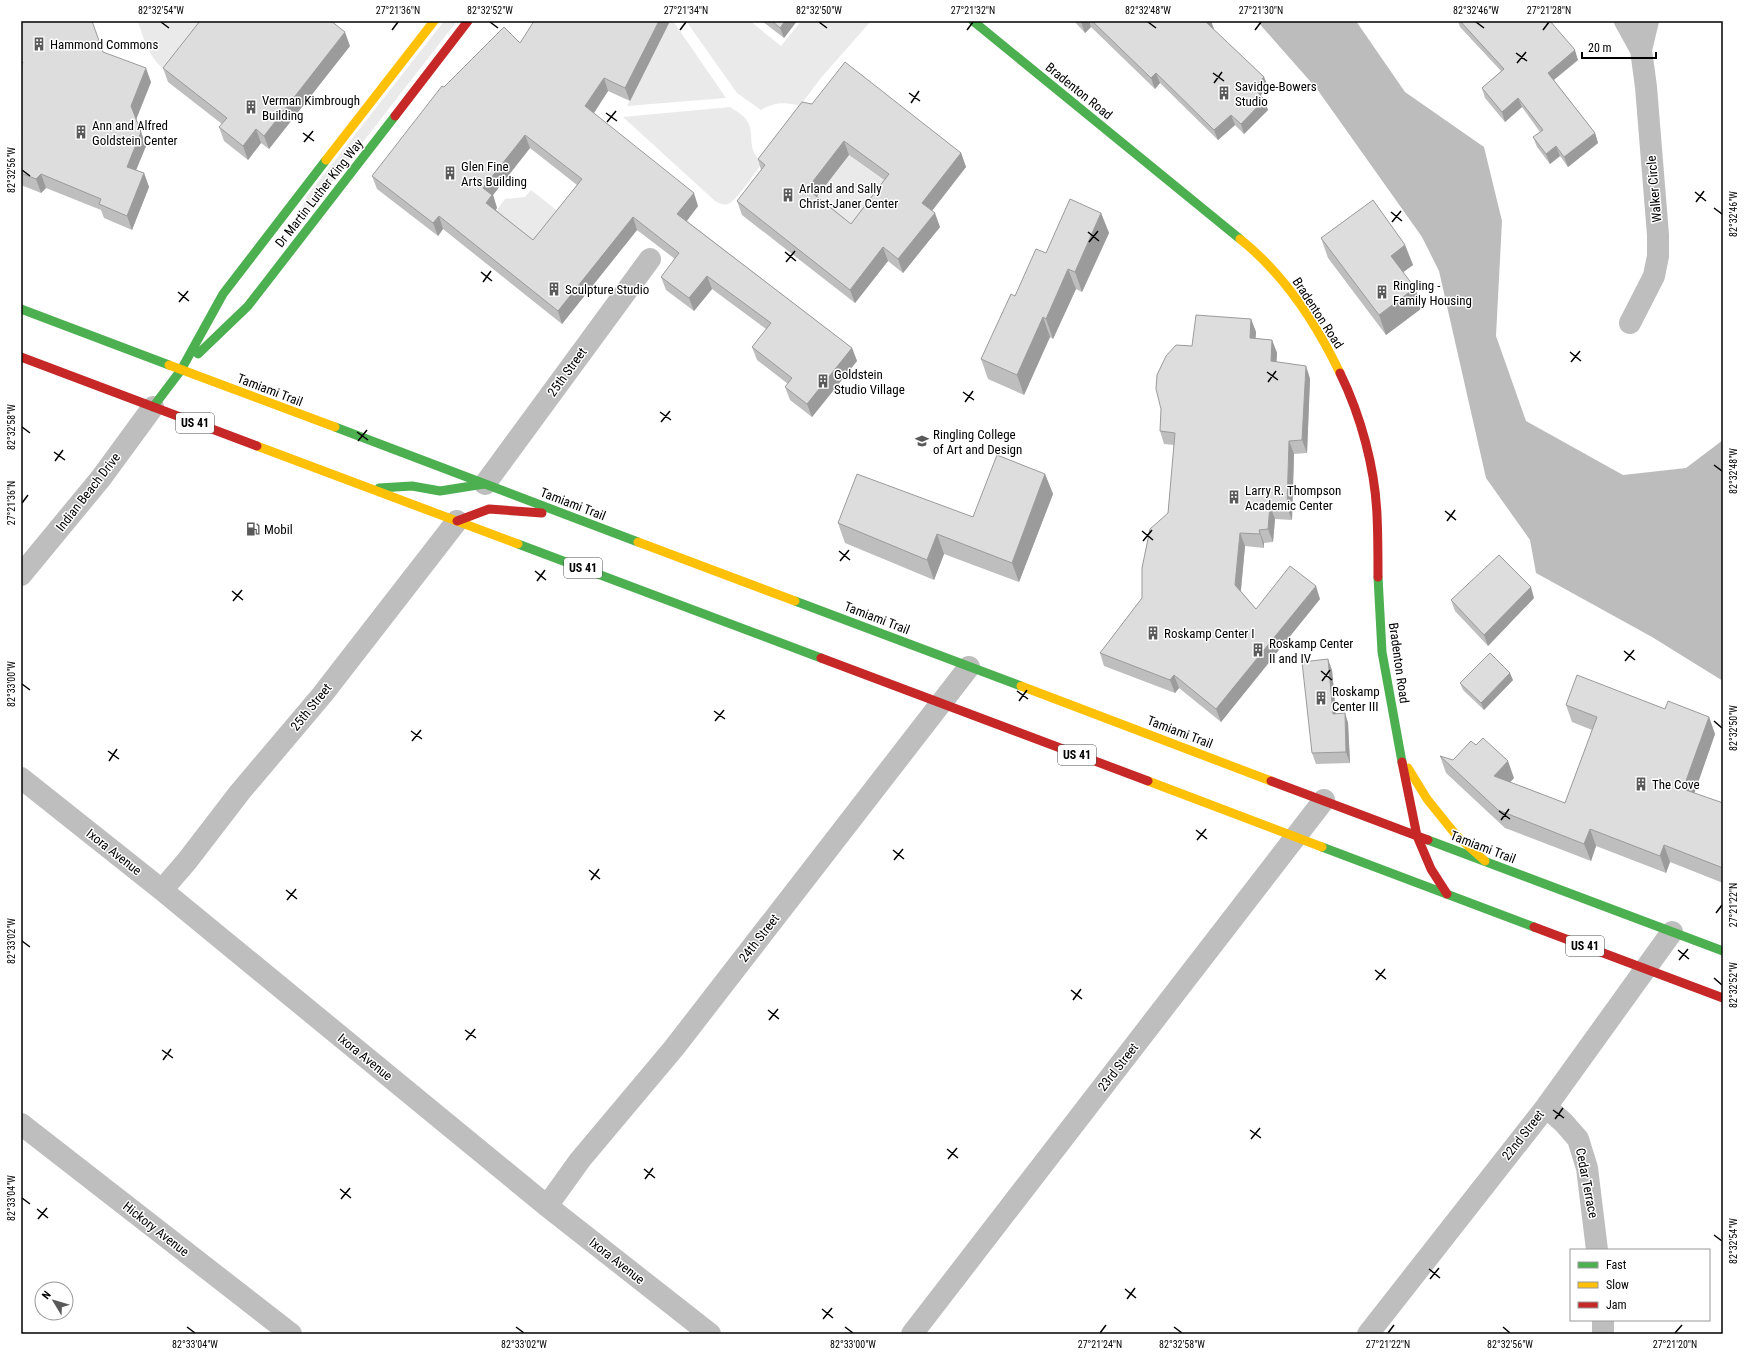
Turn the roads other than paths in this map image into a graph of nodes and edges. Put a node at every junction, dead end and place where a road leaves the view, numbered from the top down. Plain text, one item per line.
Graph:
1 (434, 21) edge
2 (468, 21) edge
3 (973, 21) edge
4 (1625, 21) edge
5 (1648, 21) edge
6 (1641, 50) junction
7 (650, 260) dead end
8 (21, 310) edge
9 (1630, 323) dead end
10 (21, 357) edge
11 (181, 370) junction
12 (153, 407) junction
13 (485, 484) junction
14 (370, 488) junction
15 (566, 515) junction
16 (457, 521) junction
17 (21, 576) edge
18 (969, 667) junction
19 (941, 703) junction
20 (1400, 755) junction
21 (21, 778) edge
22 (1324, 800) junction
23 (1417, 836) junction
24 (1295, 837) junction
25 (1486, 862) junction
26 (162, 890) junction
27 (1447, 894) junction
28 (1672, 932) junction
29 (1723, 950) edge
30 (1645, 969) junction
31 (1723, 998) edge
32 (1546, 1107) junction
33 (21, 1124) edge
34 (546, 1206) junction
35 (1597, 1249) edge
36 (1603, 1321) edge
37 (291, 1334) edge
38 (710, 1334) edge
39 (912, 1334) edge
40 (1368, 1334) edge
41 (1603, 1334) edge

1 - 11 main road, Dr Martin Luther King Way
2 - 11 main road, Dr Martin Luther King Way
3 - 20 main road, Bradenton Road
4 - 6 street, Walker Circle
5 - 6 street, Walker Circle
6 - 9 street, Walker Circle
7 - 13 street, 25th Street
8 - 11 main road, Tamiami Trail
10 - 12 main road, US 41
11 - 12 main road, Dr Martin Luther King Way
11 - 13 main road, Tamiami Trail
12 - 14 main road, US 41
12 - 17 street, Indian Beach Drive
13 - 14 main road
13 - 15 main road, Tamiami Trail
14 - 16 main road, US 41
15 - 16 main road
15 - 18 main road, Tamiami Trail
16 - 19 main road, US 41
16 - 26 street, 25th Street
18 - 19 street, 24th Street
18 - 22 main road, Tamiami Trail
19 - 24 main road, US 41
19 - 34 street, 24th Street
20 - 23 main road, Bradenton Road
20 - 25 main road, Bradenton Road
21 - 26 street, Ixora Avenue
22 - 23 main road, Tamiami Trail
22 - 24 street, 23rd Street
23 - 25 main road, Tamiami Trail
23 - 27 main road, Bradenton Road
24 - 27 main road, US 41
24 - 39 street, 23rd Street
25 - 28 main road, Tamiami Trail
26 - 34 street, Ixora Avenue
27 - 30 main road, US 41
28 - 29 main road, Tamiami Trail
28 - 30 street, 22nd Street
30 - 31 main road, US 41
30 - 32 street, 22nd Street
32 - 35 street, Cedar Terrace
32 - 40 street, 22nd Street
33 - 37 street, Hickory Avenue
34 - 38 street, Ixora Avenue
36 - 41 street

